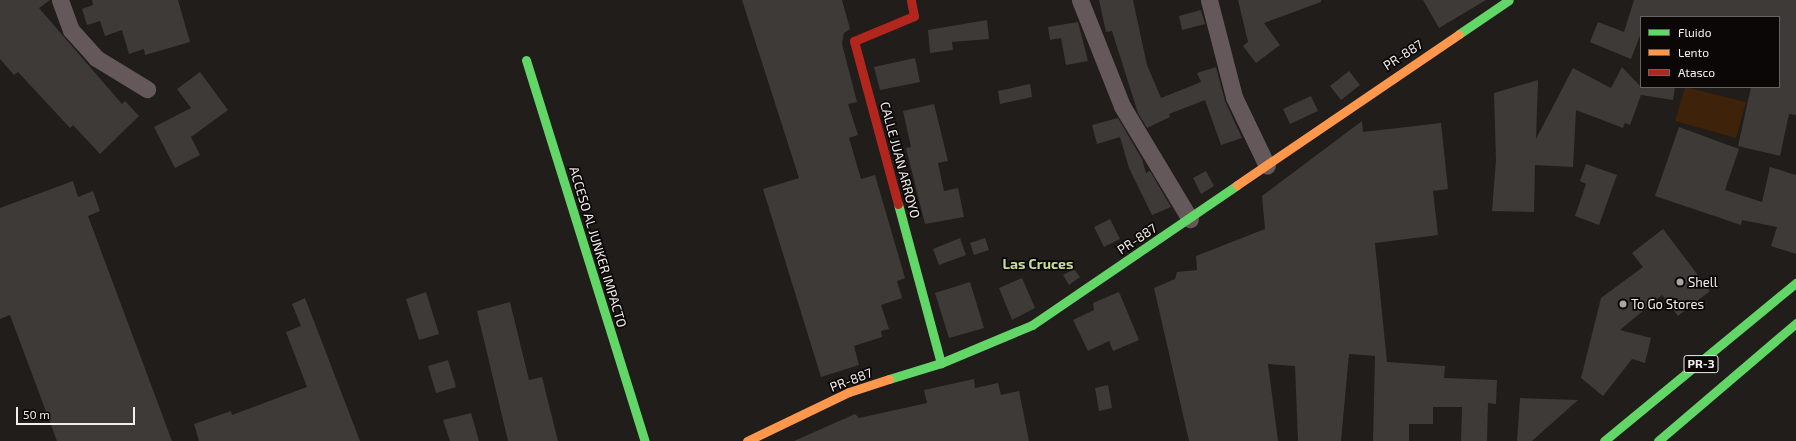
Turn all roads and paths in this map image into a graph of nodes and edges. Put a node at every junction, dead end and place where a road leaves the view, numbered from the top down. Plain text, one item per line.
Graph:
1 (60, 0) edge
2 (911, 0) edge
3 (1080, 0) edge
4 (1209, 0) edge
5 (1509, 0) edge
6 (526, 60) dead end
7 (147, 88) dead end
8 (1267, 166) junction
9 (1190, 219) junction
10 (1796, 283) edge
11 (1796, 322) edge
12 (941, 363) junction
13 (645, 441) edge
14 (747, 441) edge
15 (1604, 441) edge
16 (1658, 441) edge

1 - 7 street
2 - 12 main road, CALLE JUAN ARROYO
3 - 9 street
4 - 8 street
5 - 8 main road, PR-887
6 - 13 main road, ACCESO AL JUNKER IMPACTO
8 - 9 main road, PR-887
9 - 12 main road, PR-887
10 - 15 main road, PR-3
11 - 16 main road, PR-3
12 - 14 main road, PR-887

